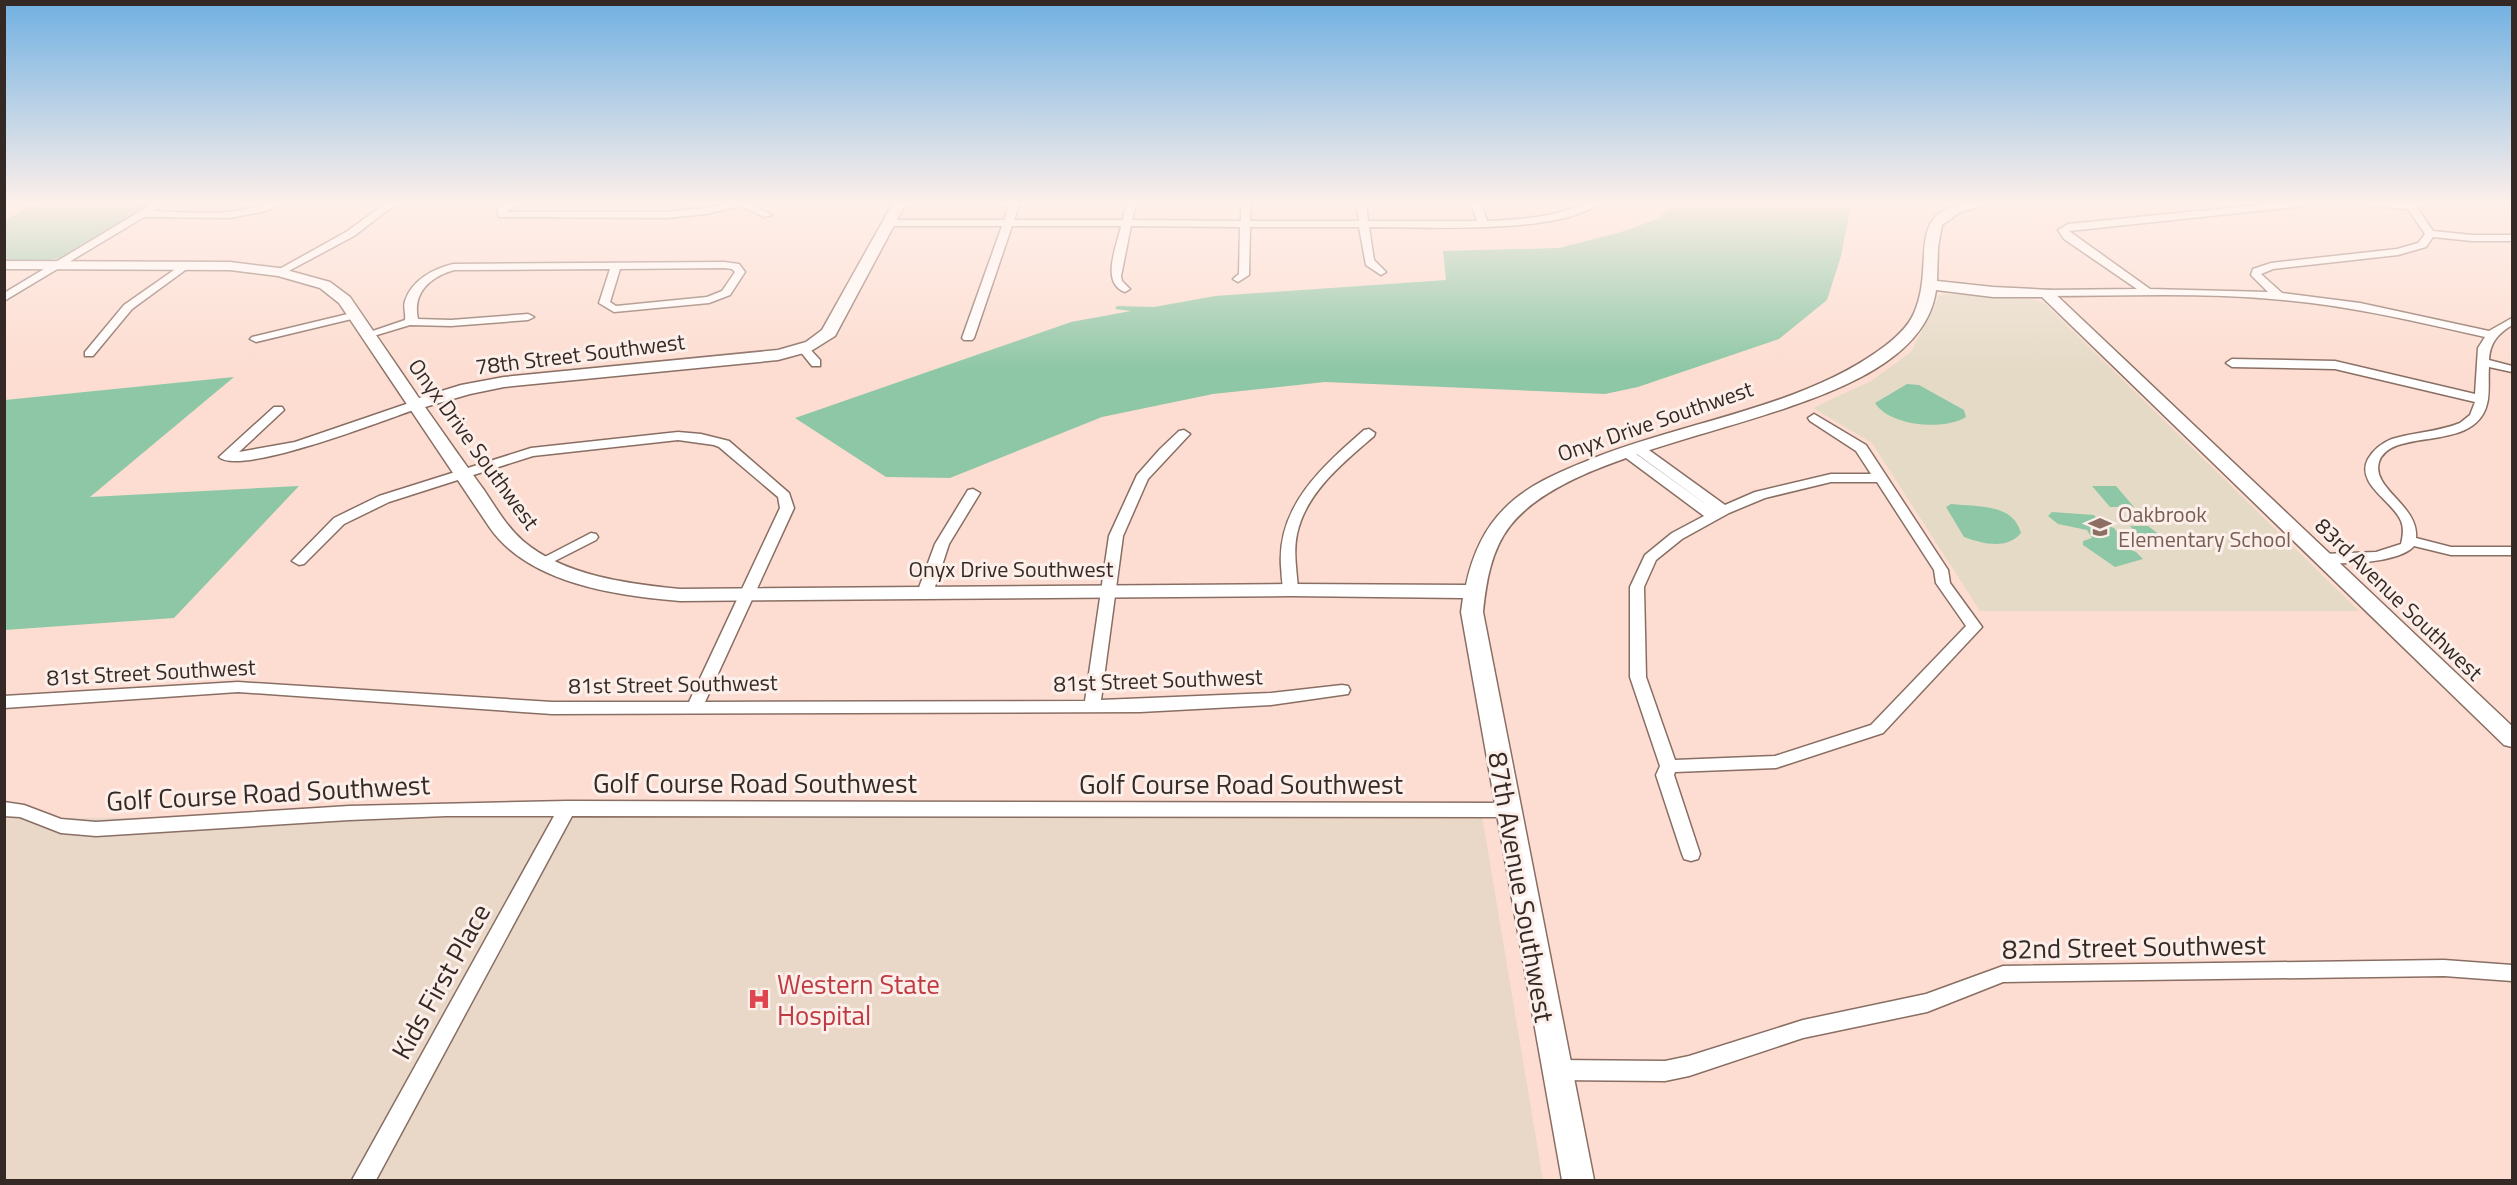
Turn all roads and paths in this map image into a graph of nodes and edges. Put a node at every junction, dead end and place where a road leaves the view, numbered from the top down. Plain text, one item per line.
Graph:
1 (68, 258) edge
2 (305, 258) edge
3 (869, 258) edge
4 (996, 258) edge
5 (1120, 258) edge
6 (1244, 258) edge
7 (1369, 258) edge
8 (1930, 258) edge
9 (2100, 258) edge
10 (2337, 258) edge
11 (4, 265) edge
12 (57, 265) junction
13 (616, 265) junction
14 (184, 266) junction
15 (279, 272) junction
16 (1381, 272) dead end
17 (1238, 279) dead end
18 (1929, 285) junction
19 (1125, 289) dead end
20 (2046, 293) junction
21 (2148, 293) junction
22 (2279, 296) junction
23 (4, 298) edge
24 (356, 315) junction
25 (528, 316) dead end
26 (2512, 321) edge
27 (409, 322) junction
28 (367, 335) junction
29 (2492, 335) junction
30 (968, 338) dead end
31 (256, 339) dead end
32 (804, 349) junction
33 (89, 354) dead end
34 (2484, 362) junction
35 (816, 363) dead end
36 (2232, 363) dead end
37 (2512, 369) edge
38 (2480, 399) junction
39 (415, 405) junction
40 (278, 410) dead end
41 (1814, 418) dead end
42 (1369, 433) dead end
43 (1184, 434) dead end
44 (1631, 450) junction
45 (463, 473) junction
46 (1882, 478) junction
47 (972, 492) dead end
48 (1719, 513) junction
49 (591, 537) dead end
50 (2409, 540) junction
51 (2512, 551) edge
52 (2322, 558) junction
53 (299, 561) dead end
54 (542, 562) junction
55 (1291, 590) junction
56 (1108, 592) junction
57 (1474, 592) junction
58 (925, 593) junction
59 (746, 594) junction
60 (1342, 690) dead end
61 (4, 702) edge
62 (694, 706) junction
63 (1092, 706) junction
64 (2512, 739) edge
65 (1669, 766) junction
66 (567, 808) junction
67 (4, 809) edge
68 (1509, 810) junction
69 (1691, 854) dead end
70 (2512, 973) edge
71 (1556, 1070) junction
72 (364, 1180) edge
73 (1578, 1180) edge

1 - 12 street
2 - 15 street
3 - 32 street
4 - 30 street
5 - 19 street
6 - 17 street
7 - 16 street
8 - 18 street, Onyx Drive Southwest
9 - 21 street
10 - 22 street
11 - 12 street, Onyx Drive Southwest
12 - 14 street, Onyx Drive Southwest
12 - 23 street
13 - 13 street
13 - 27 street
14 - 15 street, Onyx Drive Southwest
14 - 33 street
15 - 24 street, Onyx Drive Southwest
18 - 20 street
18 - 44 street, Onyx Drive Southwest
20 - 21 street
20 - 52 street, 83rd Avenue Southwest
21 - 22 street
22 - 29 street
24 - 28 street, Onyx Drive Southwest
24 - 31 street
25 - 27 street
26 - 29 street
27 - 28 street
28 - 39 street, Onyx Drive Southwest
29 - 34 street
32 - 35 street
32 - 39 street, 78th Street Southwest
34 - 37 street
34 - 38 street
36 - 38 street
38 - 50 street
39 - 40 street, 78th Street Southwest
39 - 45 street, Onyx Drive Southwest
41 - 46 street
42 - 55 street
43 - 56 street
44 - 48 street
44 - 57 street, Onyx Drive Southwest
45 - 53 street
45 - 54 street, Onyx Drive Southwest
45 - 59 street
46 - 48 street
46 - 65 street
47 - 58 street
48 - 65 street
49 - 54 street
50 - 51 street
50 - 52 street
52 - 64 street, 83rd Avenue Southwest
54 - 59 street, Onyx Drive Southwest
55 - 56 street, Onyx Drive Southwest
55 - 57 street, Onyx Drive Southwest
56 - 58 street, Onyx Drive Southwest
56 - 63 street
57 - 68 street, 87th Avenue Southwest
58 - 59 street, Onyx Drive Southwest
59 - 62 street
60 - 63 street, 81st Street Southwest
61 - 62 street, 81st Street Southwest
62 - 63 street, 81st Street Southwest
65 - 69 street
66 - 67 street, Golf Course Road Southwest
66 - 68 street, Golf Course Road Southwest
66 - 72 street, Kids First Place
68 - 71 street, 87th Avenue Southwest
70 - 71 street, 82nd Street Southwest
71 - 73 street, 87th Avenue Southwest

